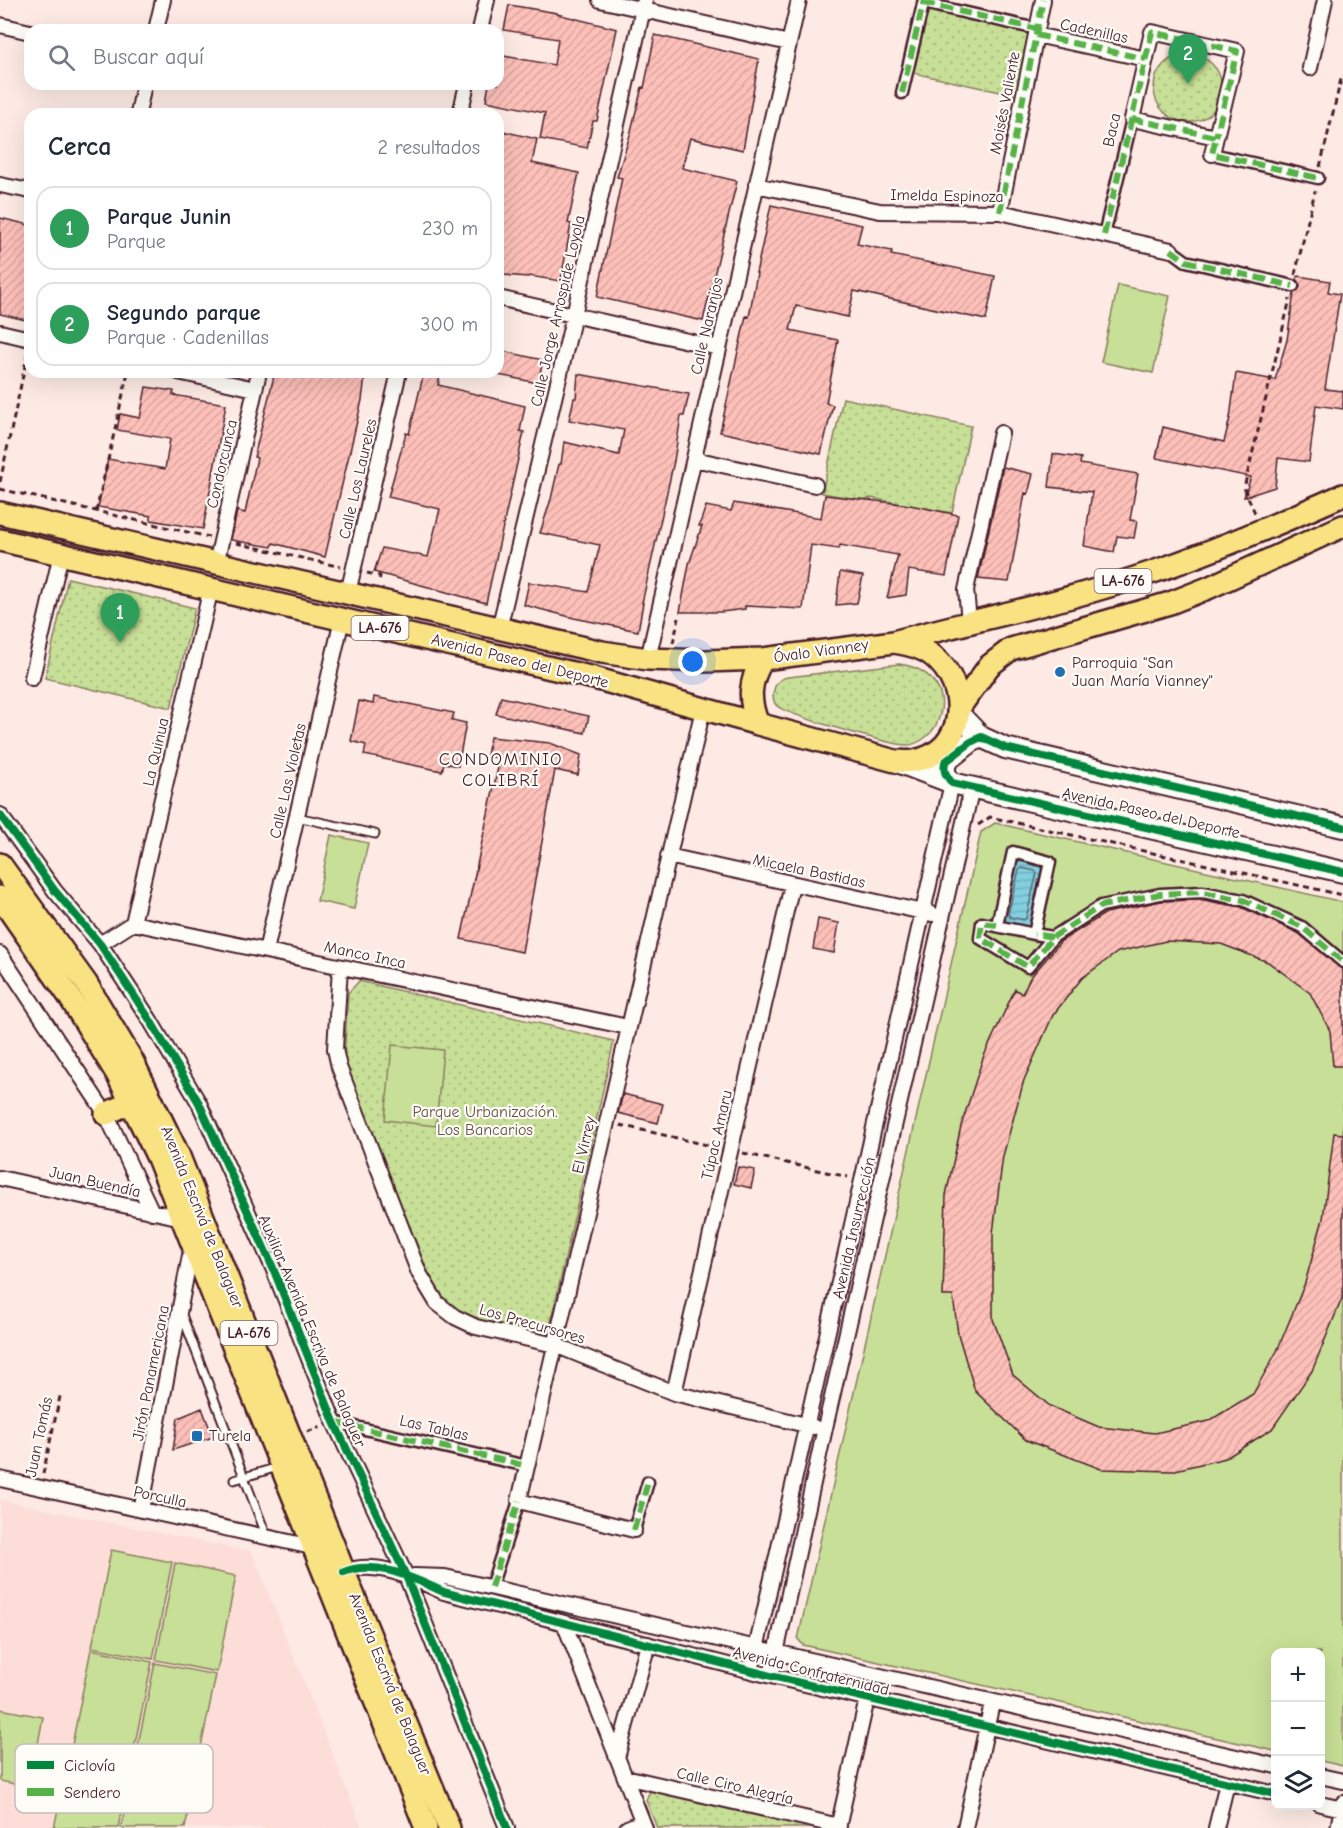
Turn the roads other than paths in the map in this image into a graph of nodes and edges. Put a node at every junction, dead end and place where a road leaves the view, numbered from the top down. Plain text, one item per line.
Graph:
1 (163, 0) edge
2 (487, 0) edge
3 (600, 0) edge
4 (799, 0) edge
5 (1043, 0) edge
6 (1325, 0) edge
7 (923, 2) edge
8 (644, 5) edge
9 (157, 24) edge
10 (481, 24) edge
11 (0, 25) edge
12 (24, 31) edge
13 (1036, 32) junction
14 (1152, 32) joint
15 (789, 43) junction
16 (1146, 59) junction
17 (1310, 68) dead end
18 (143, 90) edge
19 (466, 90) edge
20 (902, 93) dead end
21 (139, 108) edge
22 (461, 108) edge
23 (1131, 119) junction
24 (1216, 137) junction
25 (1212, 154) joint
26 (1318, 178) dead end
27 (0, 185) edge
28 (756, 185) junction
29 (24, 191) edge
30 (1000, 212) junction
31 (1104, 235) junction
32 (1172, 250) joint
33 (1293, 286) dead end
34 (504, 299) edge
35 (574, 315) junction
36 (0, 332) edge
37 (24, 338) edge
38 (719, 348) junction
39 (205, 378) edge
40 (258, 378) edge
41 (398, 378) edge
42 (255, 389) junction
43 (1001, 433) dead end
44 (694, 459) junction
45 (815, 485) dead end
46 (1343, 495) edge
47 (0, 513) edge
48 (1343, 526) edge
49 (0, 540) edge
50 (61, 554) junction
51 (216, 564) junction
52 (211, 588) junction
53 (348, 593) junction
54 (342, 619) junction
55 (969, 621) junction
56 (499, 629) junction
57 (894, 642) junction
58 (648, 659) junction
59 (763, 659) junction
60 (32, 678) dead end
61 (703, 709) junction
62 (959, 711) junction
63 (758, 724) junction
64 (981, 737) junction
65 (895, 761) junction
66 (952, 783) junction
67 (972, 787) junction
68 (0, 814) edge
69 (297, 817) junction
70 (1343, 827) edge
71 (375, 834) dead end
72 (668, 856) junction
73 (0, 864) edge
74 (1343, 872) edge
75 (792, 885) junction
76 (0, 897) edge
77 (924, 913) junction
78 (942, 917) junction
79 (133, 923) junction
80 (997, 925) junction
81 (1034, 933) junction
82 (1053, 937) junction
83 (100, 944) junction
84 (267, 951) junction
85 (0, 954) edge
86 (1343, 962) edge
87 (340, 967) junction
88 (628, 1028) junction
89 (131, 1102) junction
90 (106, 1114) junction
91 (0, 1178) edge
92 (152, 1212) junction
93 (182, 1218) junction
94 (192, 1243) junction
95 (180, 1310) junction
96 (555, 1345) junction
97 (674, 1393) junction
98 (333, 1422) junction
99 (805, 1425) junction
100 (825, 1428) junction
101 (527, 1466) junction
102 (280, 1467) junction
103 (243, 1477) junction
104 (0, 1479) edge
105 (234, 1480) dead end
106 (648, 1482) dead end
107 (519, 1501) junction
108 (141, 1510) junction
109 (634, 1530) joint
110 (267, 1537) junction
111 (312, 1547) junction
112 (344, 1572) junction
113 (406, 1576) junction
114 (491, 1587) junction
115 (564, 1623) junction
116 (648, 1644) junction
117 (756, 1649) junction
118 (776, 1653) junction
119 (751, 1671) junction
120 (771, 1676) junction
121 (867, 1699) junction
122 (992, 1703) junction
123 (987, 1727) junction
124 (617, 1758) junction
125 (1271, 1765) edge
126 (625, 1777) junction
127 (1325, 1777) edge
128 (1343, 1781) edge
129 (1227, 1783) junction
130 (1271, 1793) edge
131 (1325, 1805) edge
132 (1343, 1807) edge
133 (643, 1825) edge
134 (838, 1827) edge
135 (426, 1828) edge
136 (449, 1828) edge
137 (507, 1828) edge
138 (627, 1828) edge
139 (965, 1828) edge
140 (1216, 1828) edge
141 (1338, 1828) edge

1 - 9 street
2 - 10 street
3 - 8 street
4 - 15 street, Calle Naranjos
5 - 13 street, Moisés Valiente
6 - 17 street
7 - 13 street
7 - 20 street
8 - 15 street
8 - 35 street, Calle Jorge Arrospide Loyola
11 - 12 street
13 - 16 street, Cadenillas
13 - 30 street, Moisés Valiente
14 - 16 street, Baca
14 - 24 street, Cadenillas
15 - 28 street, Calle Naranjos
16 - 23 street, Baca
18 - 21 street
19 - 22 street
23 - 24 street
23 - 31 street, Baca
24 - 25 street
25 - 26 street
27 - 29 street
28 - 30 street, Imelda Espinoza
28 - 38 street, Calle Naranjos
30 - 31 street, Imelda Espinoza
31 - 32 street, Imelda Espinoza
32 - 33 street
34 - 35 street
35 - 38 street
35 - 56 street, Calle Jorge Arrospide Loyola
36 - 37 street
38 - 44 street, Calle Naranjos
39 - 42 street
40 - 42 street, Condorcunca
41 - 53 street, Calle Los Laureles
42 - 51 street, Condorcunca
43 - 55 street
44 - 45 street
44 - 58 street, Calle Naranjos
46 - 55 main road, LA-676
47 - 51 main road, Avenida Paseo del Deporte / LA-676
48 - 62 main road, LA-676
49 - 50 main road, Avenida Paseo del Deporte / LA-676
50 - 52 main road, Avenida Paseo del Deporte / LA-676
50 - 60 street
51 - 53 main road, Avenida Paseo del Deporte / LA-676
52 - 54 main road, Avenida Paseo del Deporte / LA-676
52 - 79 street, La Quinua
53 - 56 main road, Avenida Paseo del Deporte / LA-676
54 - 61 main road, Avenida Paseo del Deporte / LA-676
54 - 69 street, Calle Las Violetas
55 - 57 main road, LA-676
56 - 58 main road, Avenida Paseo del Deporte / LA-676
57 - 59 main road, Óvalo Vianney / LA-676
57 - 62 main road, Óvalo Vianney / LA-676
58 - 59 main road, Avenida Paseo del Deporte / LA-676
59 - 63 main road, Óvalo Vianney
61 - 63 main road, Avenida Paseo del Deporte / LA-676
61 - 72 street, El Virrey
62 - 64 main road, Avenida Paseo del Deporte
62 - 65 main road, LA-676
63 - 65 main road, LA-676
64 - 66 main road
64 - 70 main road, Avenida Paseo del Deporte
65 - 66 main road, Avenida Paseo del Deporte
66 - 67 main road, Avenida Paseo del Deporte
66 - 77 street, Avenida Insurrección
67 - 74 main road, Avenida Paseo del Deporte
67 - 78 street, Avenida Insurrección
68 - 83 street, Auxiliar Avenida Escriva de Balaguer
69 - 71 lane
69 - 84 street, Calle Las Violetas
72 - 75 street, Micaela Bastidas
72 - 88 street, El Virrey
73 - 112 main road, Avenida Escrivá de Balaguer / LA-676
75 - 77 street, Micaela Bastidas
75 - 97 street, Túpac Amaru
76 - 89 main road, Avenida Escrivá de Balaguer / LA-676
77 - 78 street, Micaela Bastidas
77 - 99 street, Avenida Insurrección
78 - 100 street, Avenida Insurrección
79 - 83 street
79 - 84 street, Manco Inca
80 - 81 street
80 - 81 street
80 - 82 street
81 - 82 street
82 - 86 street
83 - 98 street, Auxiliar Avenida Escriva de Balaguer
84 - 87 street, Manco Inca
85 - 90 street
87 - 88 street, Manco Inca
87 - 96 street, Los Precursores
88 - 96 street, El Virrey
89 - 90 main road
89 - 93 main road, Avenida Escrivá de Balaguer / LA-676
90 - 92 street
91 - 92 street, Juan Buendía
92 - 93 street, Juan Buendía
93 - 94 main road, Avenida Escrivá de Balaguer / LA-676
94 - 95 street, Jirón Panamericana
94 - 102 main road, Avenida Escrivá de Balaguer / LA-676
95 - 103 lane
95 - 108 street, Jirón Panamericana
96 - 97 street, Los Precursores
96 - 101 street, El Virrey
97 - 99 street, Los Precursores
98 - 101 street, Las Tablas
98 - 113 street, Auxiliar Avenida Escriva de Balaguer
99 - 100 street, Los Precursores
99 - 117 street, Avenida Insurrección
100 - 118 street, Avenida Insurrección
101 - 107 street, El Virrey
102 - 103 lane
102 - 111 main road, Avenida Escrivá de Balaguer / LA-676
103 - 105 lane
103 - 110 lane
104 - 108 street, Porculla
106 - 109 street
107 - 109 street
107 - 114 street, El Virrey
108 - 110 street, Porculla
110 - 111 street, Porculla
111 - 135 main road, Avenida Escrivá de Balaguer / LA-676
112 - 113 street, Avenida Confraternidad
112 - 136 main road, Avenida Escrivá de Balaguer / LA-676
113 - 114 street, Avenida Confraternidad
113 - 115 street, Avenida Confraternidad
113 - 137 street, Auxiliar Avenida Escriva de Balaguer
114 - 117 street, Avenida Confraternidad
115 - 116 street, Avenida Confraternidad
115 - 124 street
116 - 119 street, Avenida Confraternidad
116 - 124 street
117 - 118 street, Avenida Confraternidad
117 - 119 street, Avenida Insurrección
118 - 120 street, Avenida Insurrección
118 - 122 street, Avenida Confraternidad
119 - 120 street, Avenida Confraternidad
120 - 121 street, Avenida Confraternidad
121 - 123 street, Avenida Confraternidad
121 - 134 street
122 - 123 street
122 - 125 street, Avenida Confraternidad
123 - 129 street, Avenida Confraternidad
123 - 139 street
124 - 126 street
126 - 133 street
126 - 134 street, Calle Ciro Alegría
127 - 128 street
129 - 130 street, Avenida Confraternidad
129 - 140 street
131 - 132 street
132 - 141 street
133 - 138 street

